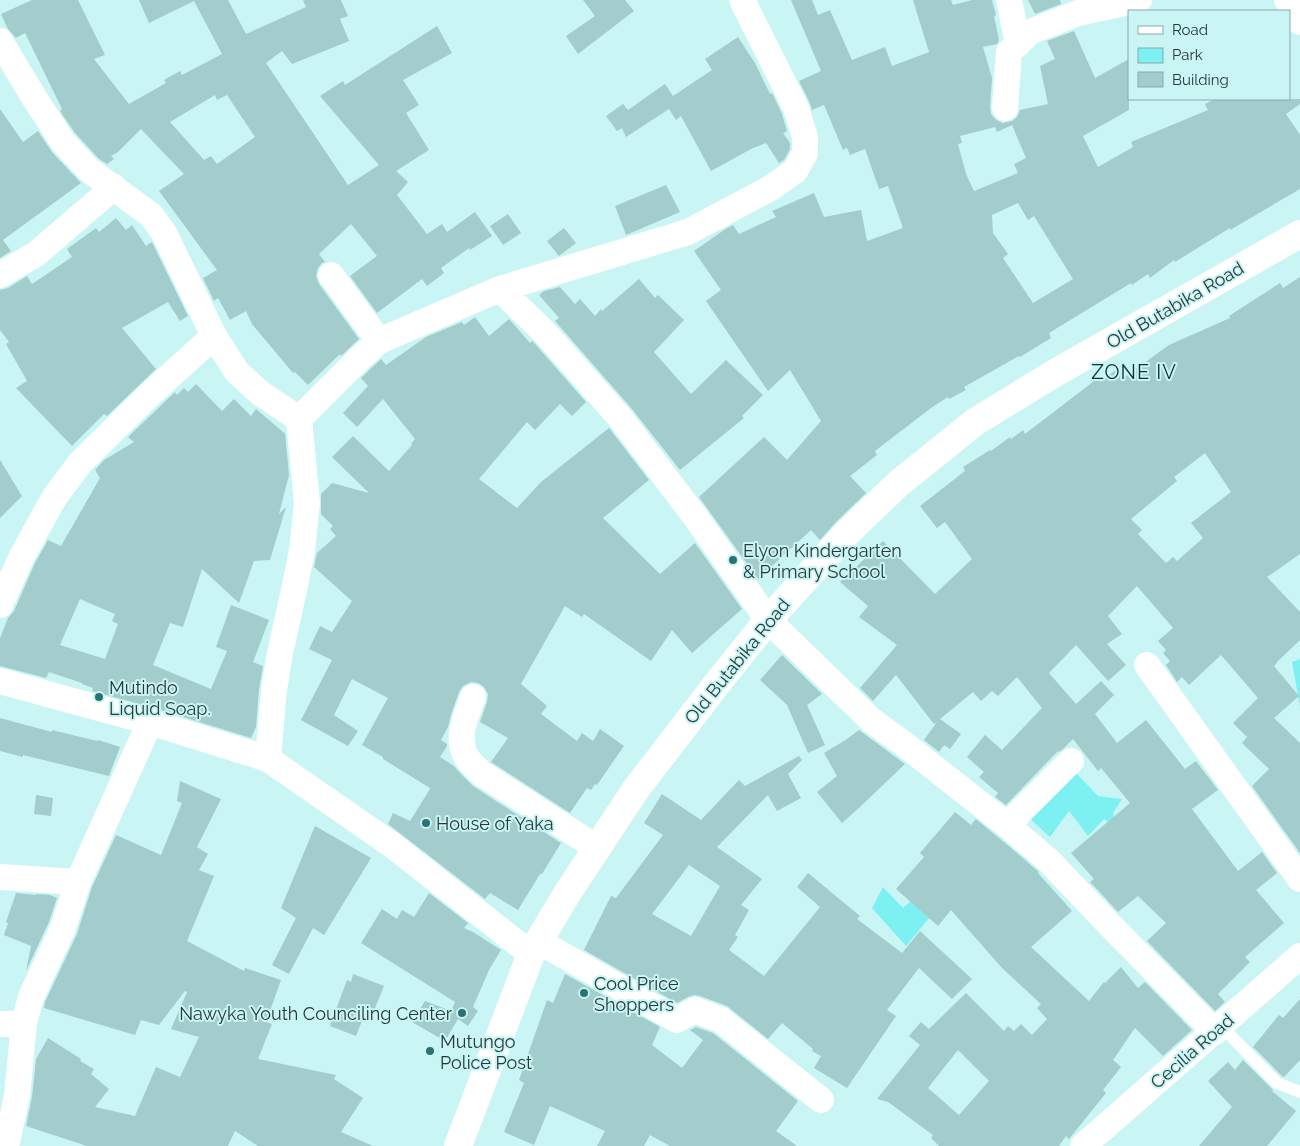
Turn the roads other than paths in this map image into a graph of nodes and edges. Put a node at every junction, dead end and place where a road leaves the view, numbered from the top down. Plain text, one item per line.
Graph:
1 (742, 0) edge
2 (1009, 0) edge
3 (1139, 0) edge
4 (1287, 0) edge
5 (1300, 22) edge
6 (0, 41) edge
7 (1018, 44) junction
8 (1005, 108) dead end
9 (114, 187) junction
10 (1300, 234) edge
11 (0, 275) edge
12 (332, 275) dead end
13 (500, 289) junction
14 (214, 336) junction
15 (378, 341) junction
16 (299, 419) junction
17 (0, 605) edge
18 (768, 620) junction
19 (1146, 665) dead end
20 (0, 681) edge
21 (473, 697) dead end
22 (150, 722) junction
23 (268, 759) junction
24 (1071, 761) dead end
25 (1008, 825) junction
26 (597, 848) junction
27 (0, 877) edge
28 (1300, 878) edge
29 (78, 882) junction
30 (535, 947) junction
31 (1300, 956) edge
32 (12, 1024) edge
33 (1218, 1029) junction
34 (1300, 1092) edge
35 (821, 1100) dead end
36 (6, 1146) edge
37 (458, 1146) edge
38 (1083, 1146) edge

1 - 13 street
2 - 7 street
3 - 7 street
4 - 5 street
6 - 9 street
7 - 8 street
9 - 11 street
9 - 14 street
10 - 18 main road, Old Butabika Road
12 - 15 street
13 - 15 street
13 - 18 street
14 - 16 street
14 - 17 street
15 - 16 street
16 - 23 street
18 - 25 street
18 - 26 main road, Old Butabika Road
19 - 28 street
20 - 22 street
21 - 26 street
22 - 23 street
22 - 29 street
23 - 30 street
24 - 25 street
25 - 33 street
26 - 30 main road, Old Butabika Road
27 - 29 street
29 - 32 street
30 - 35 street
30 - 37 main road, Old Butabika Road
31 - 33 street, Cecilia Road
32 - 36 street
33 - 34 lane
33 - 38 street, Cecilia Road

